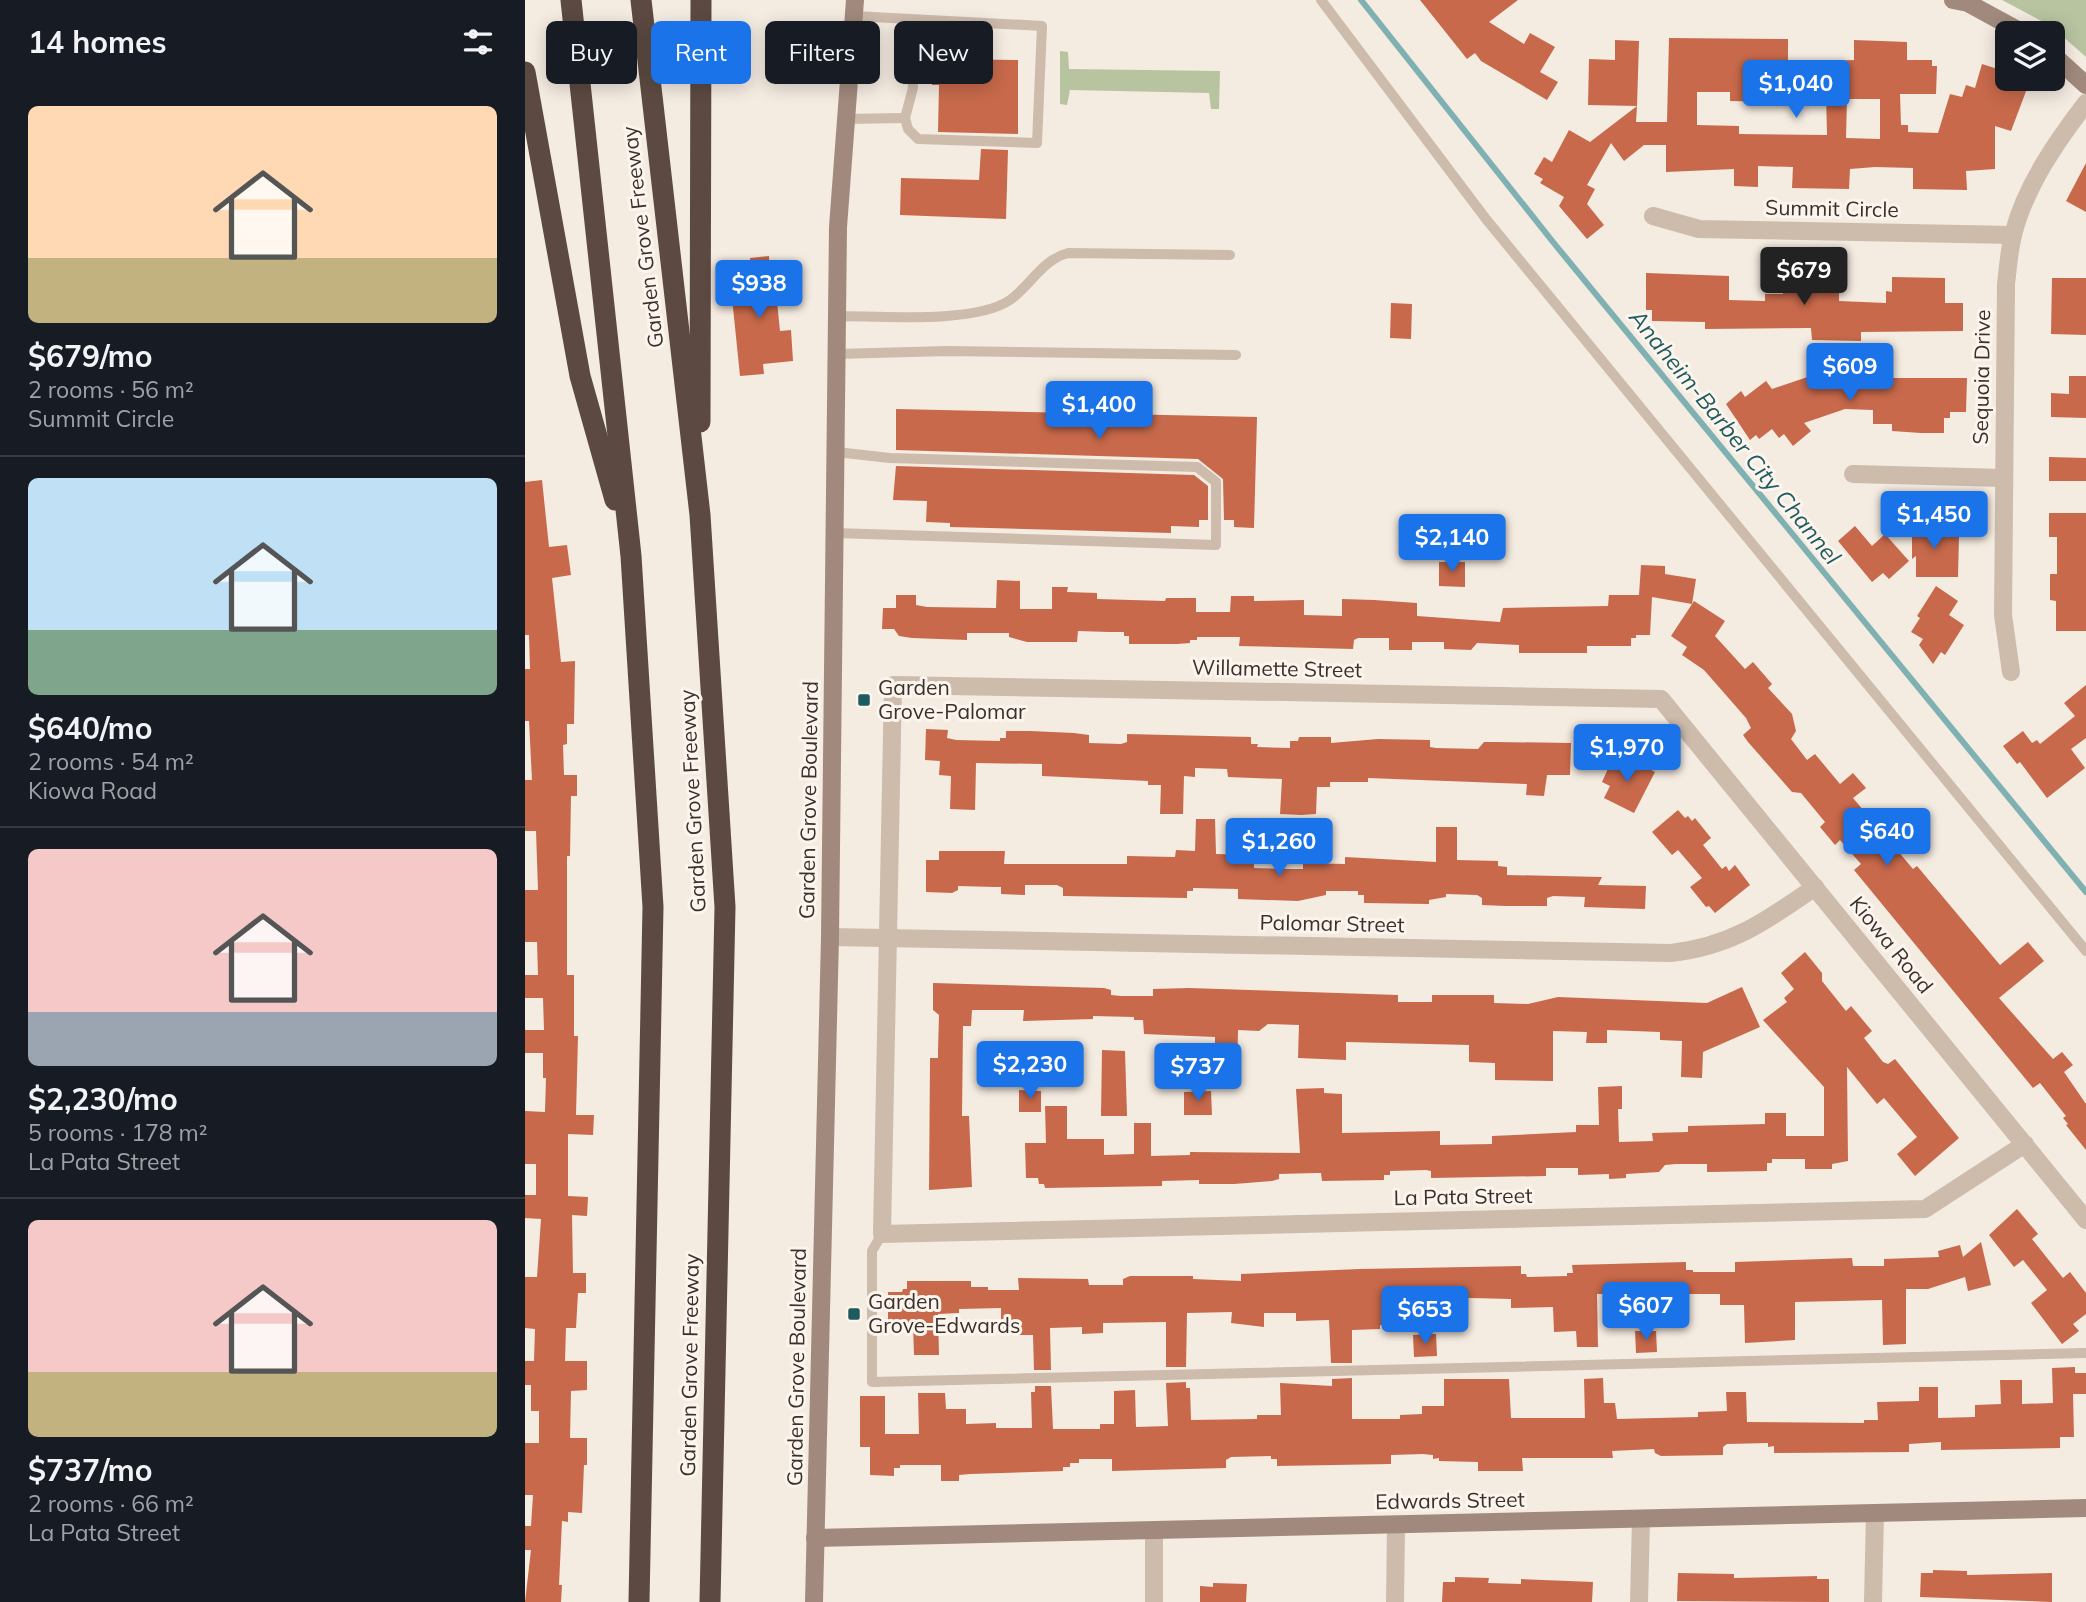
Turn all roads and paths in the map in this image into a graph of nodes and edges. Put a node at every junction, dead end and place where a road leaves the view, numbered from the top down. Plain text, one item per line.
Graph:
1 (571, 0) edge
2 (641, 0) edge
3 (701, 0) edge
4 (1321, 0) edge
5 (1952, 0) edge
6 (854, 8) edge
7 (909, 19) junction
8 (2001, 21) edge
9 (2065, 66) edge
10 (525, 72) edge
11 (2086, 85) edge
12 (2086, 103) edge
13 (845, 118) junction
14 (905, 118) junction
15 (1653, 216) dead end
16 (2013, 235) junction
17 (1230, 254) dead end
18 (837, 316) junction
19 (837, 354) junction
20 (1236, 355) dead end
21 (836, 452) junction
22 (1853, 474) dead end
23 (2004, 478) junction
24 (699, 515) junction
25 (835, 533) junction
26 (631, 556) junction
27 (2011, 672) dead end
28 (1661, 699) joint
29 (1815, 887) junction
30 (830, 937) junction
31 (888, 937) junction
32 (2086, 951) edge
33 (2025, 1143) junction
34 (2086, 1220) edge
35 (882, 1234) junction
36 (2086, 1353) edge
37 (2086, 1508) edge
38 (1875, 1513) junction
39 (1641, 1519) junction
40 (1396, 1525) junction
41 (1154, 1531) junction
42 (815, 1538) junction
43 (639, 1602) edge
44 (710, 1602) edge
45 (814, 1602) edge
46 (1154, 1602) edge
47 (1395, 1602) edge
48 (1639, 1602) edge
49 (1873, 1602) edge

1 - 26 highway
2 - 24 highway, Garden Grove Freeway
3 - 24 highway
4 - 32 lane
5 - 8 main road
6 - 7 lane
6 - 13 main road, Garden Grove Boulevard
7 - 14 lane
7 - 14 lane
9 - 11 main road
10 - 26 highway
12 - 16 street, Sequoia Drive
13 - 14 lane
13 - 18 main road, Garden Grove Boulevard
15 - 16 street, Summit Circle
16 - 23 street, Sequoia Drive
17 - 18 lane
18 - 19 main road, Garden Grove Boulevard
19 - 20 lane
19 - 21 main road, Garden Grove Boulevard
21 - 25 main road, Garden Grove Boulevard
21 - 25 lane
22 - 23 street
23 - 27 street, Sequoia Drive
24 - 44 highway, Garden Grove Freeway
25 - 30 main road, Garden Grove Boulevard
26 - 43 highway
28 - 29 street, Kiowa Road
28 - 31 street, Willamette Street
29 - 31 street, Palomar Street
29 - 33 street, Kiowa Road
30 - 31 street, Palomar Street
30 - 42 main road, Garden Grove Boulevard
31 - 35 street
33 - 34 street, Kiowa Road
33 - 35 street, La Pata Street
35 - 36 lane
37 - 38 main road, Edwards Street
38 - 39 main road, Edwards Street
38 - 49 street
39 - 40 main road, Edwards Street
39 - 48 street
40 - 41 main road, Edwards Street
40 - 47 street
41 - 42 main road, Edwards Street
41 - 46 street
42 - 45 main road, Garden Grove Boulevard

